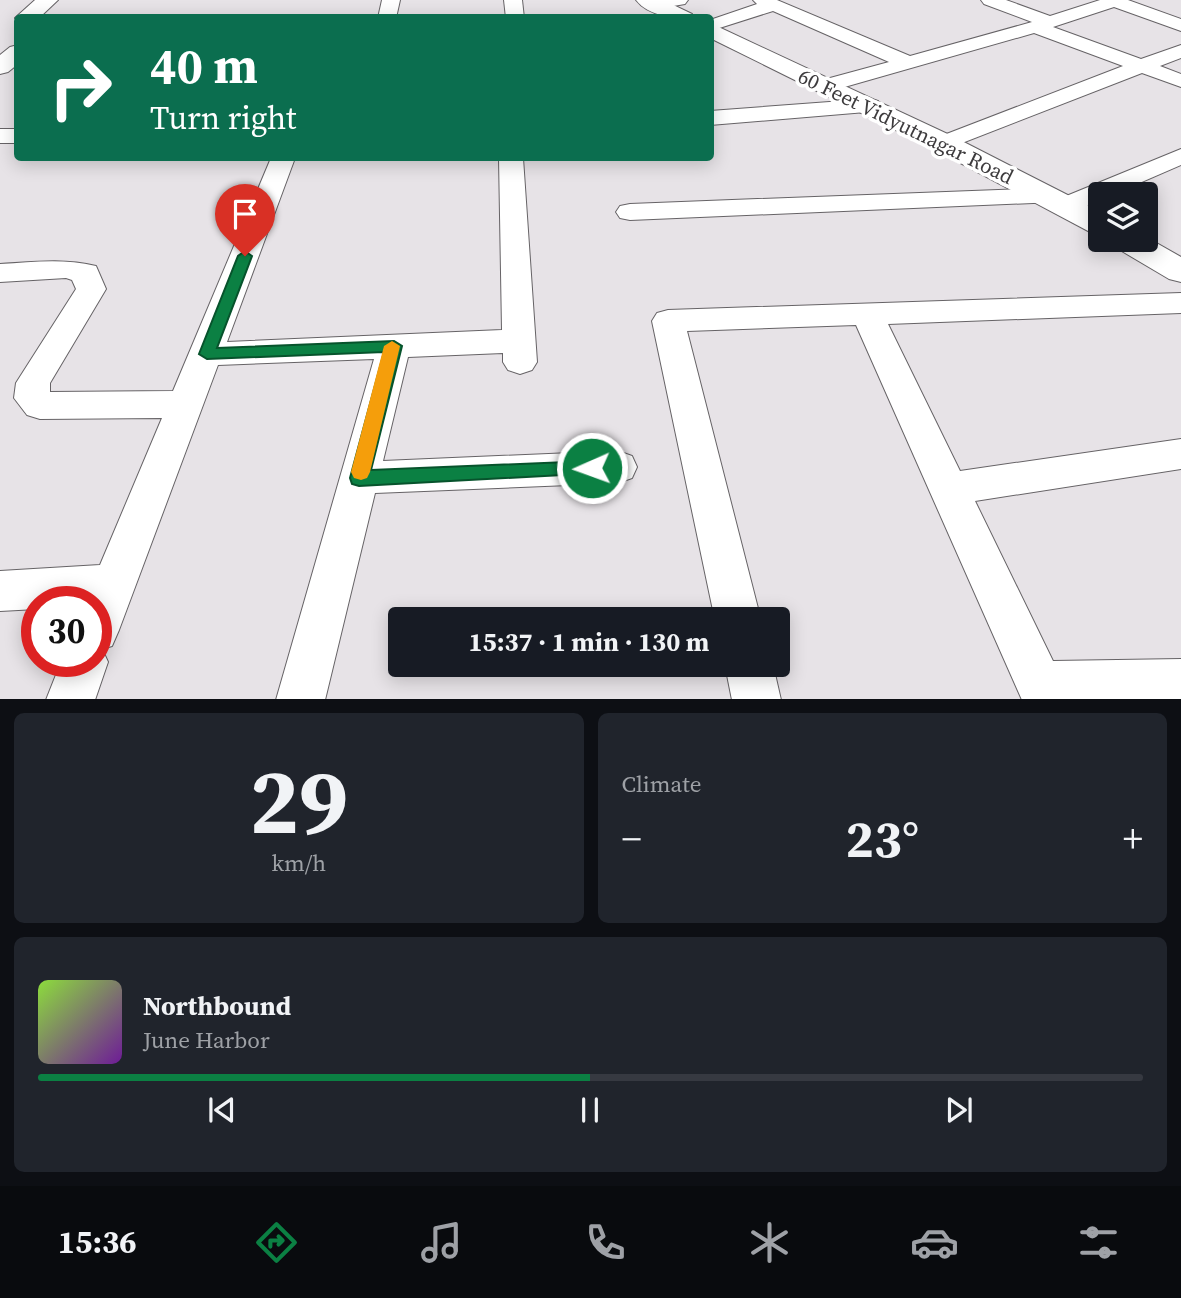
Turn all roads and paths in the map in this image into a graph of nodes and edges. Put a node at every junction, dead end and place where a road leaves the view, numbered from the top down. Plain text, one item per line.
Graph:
1 (680, 0) edge
2 (990, 0) edge
3 (1108, 1) edge
4 (651, 2) edge
5 (768, 2) edge
6 (57, 9) edge
7 (40, 14) edge
8 (676, 14) edge
9 (1042, 24) junction
10 (1181, 25) edge
11 (714, 26) edge
12 (14, 28) edge
13 (714, 30) edge
14 (0, 39) edge
15 (1181, 51) edge
16 (14, 55) edge
17 (909, 63) junction
18 (1141, 66) junction
19 (0, 67) edge
20 (1181, 81) edge
21 (827, 86) junction
22 (870, 106) junction
23 (714, 118) edge
24 (944, 143) junction
25 (1181, 156) edge
26 (282, 161) edge
27 (511, 161) edge
28 (1057, 201) junction
29 (630, 212) dead end
30 (1088, 218) edge
31 (1148, 252) edge
32 (1181, 271) edge
33 (0, 273) edge
34 (1181, 303) edge
35 (867, 314) junction
36 (394, 346) junction
37 (207, 354) junction
38 (187, 404) junction
39 (1181, 454) edge
40 (618, 467) dead end
41 (359, 478) junction
42 (949, 489) junction
43 (114, 584) junction
44 (112, 589) edge
45 (0, 591) edge
46 (735, 607) edge
47 (78, 677) edge
48 (752, 677) edge
49 (1181, 683) edge
50 (1044, 692) edge
51 (69, 699) edge
52 (300, 699) edge
53 (757, 699) edge

1 - 4 street
2 - 9 street
3 - 9 street
3 - 10 street
4 - 8 street
5 - 11 street
5 - 17 street
6 - 7 street
9 - 17 street
9 - 18 street
12 - 14 street
13 - 21 street, 60 Feet Vidyutnagar Road
15 - 18 street
16 - 19 street
17 - 21 street
18 - 20 street
18 - 24 street
21 - 22 street, 60 Feet Vidyutnagar Road
22 - 23 street
22 - 24 street, 60 Feet Vidyutnagar Road
24 - 28 street, 60 Feet Vidyutnagar Road
25 - 28 street
26 - 37 street
27 - 36 street
28 - 29 street
28 - 30 street, 60 Feet Vidyutnagar Road
31 - 32 street
33 - 38 street
34 - 35 street
35 - 42 street
35 - 46 street
36 - 37 street
36 - 41 street
37 - 38 street
38 - 43 street
39 - 42 street
40 - 41 street
41 - 52 street
42 - 50 street
43 - 44 street
43 - 45 street
47 - 51 street
48 - 53 street
49 - 50 street

